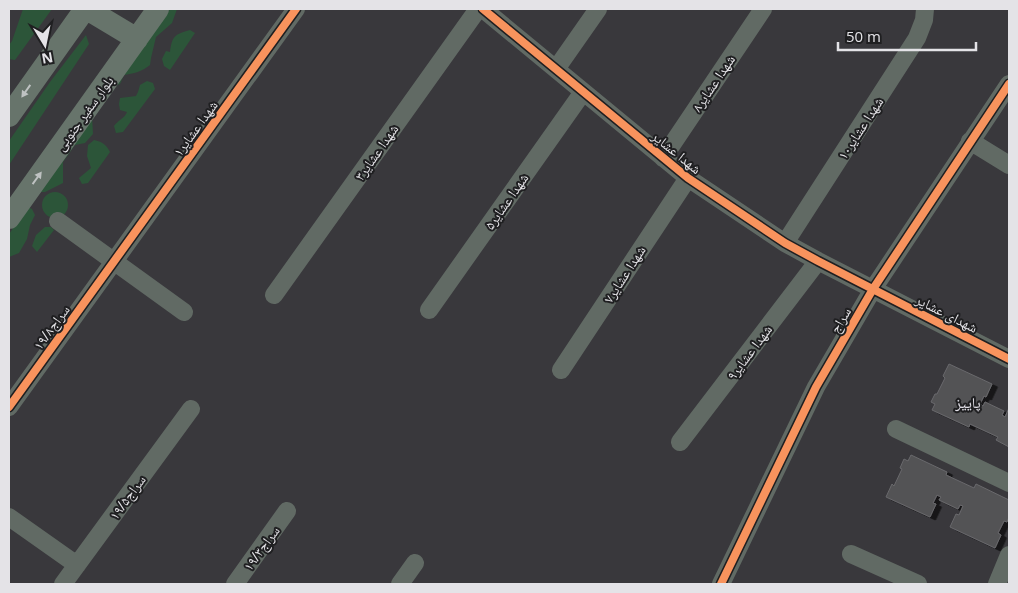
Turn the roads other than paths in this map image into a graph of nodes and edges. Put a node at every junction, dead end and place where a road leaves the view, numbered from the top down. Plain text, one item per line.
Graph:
1 (86, 9) edge
2 (158, 9) edge
3 (296, 9) edge
4 (478, 9) edge
5 (483, 9) edge
6 (598, 9) edge
7 (764, 9) edge
8 (925, 9) edge
9 (136, 39) junction
10 (556, 69) junction
11 (1009, 84) edge
12 (584, 92) junction
13 (9, 116) edge
14 (970, 141) junction
15 (663, 158) junction
16 (1009, 165) edge
17 (688, 178) junction
18 (9, 218) edge
19 (58, 221) dead end
20 (786, 243) junction
21 (818, 261) junction
22 (114, 262) junction
23 (873, 288) junction
24 (274, 295) dead end
25 (429, 310) dead end
26 (184, 312) dead end
27 (1009, 359) edge
28 (561, 370) dead end
29 (9, 407) edge
30 (191, 409) dead end
31 (896, 429) dead end
32 (680, 442) dead end
33 (1009, 483) edge
34 (287, 511) dead end
35 (9, 517) edge
36 (851, 554) dead end
37 (1009, 555) edge
38 (415, 563) dead end
39 (77, 565) junction
40 (63, 584) edge
41 (234, 584) edge
42 (400, 584) edge
43 (721, 584) edge
44 (918, 584) edge
45 (997, 584) edge

1 - 9 main road
1 -> 13 main road
2 - 9 main road, بلوار سفیر جنوبی
3 - 22 street, شهدا عشایر۱
4 - 24 street, شهدا عشایر۳
5 - 10 street, شهدا عشایر
6 - 10 street
7 - 15 street, شهدا عشایر۸
8 - 20 street, شهدا عشایر۱۰
18 -> 9 main road, بلوار سفیر جنوبی
10 - 12 street, شهدا عشایر
11 - 14 street, سراج
12 - 15 street, شهدا عشایر
12 - 25 street, شهدا عشایر۵
14 - 16 street
14 - 23 street, سراج
15 - 17 street, شهدا عشایر
17 - 20 street, شهدا عشایر
17 - 28 street, شهدا عشایر۷
19 - 22 street
20 - 21 street, شهدا عشایر
21 - 23 street, شهدا عشایر
21 - 32 street, شهدا عشایر۹
22 - 26 street
22 - 29 street, سراج۱۹/۸
23 - 27 street, شهدای عشایر
23 - 43 street, سراج
30 - 39 street, سراج۱۹/۵
31 - 33 street
34 - 41 street, سراج۱۹/۳
35 - 39 street
36 - 44 street
37 - 45 street
38 - 42 street
39 - 40 street, سراج۱۹/۵

